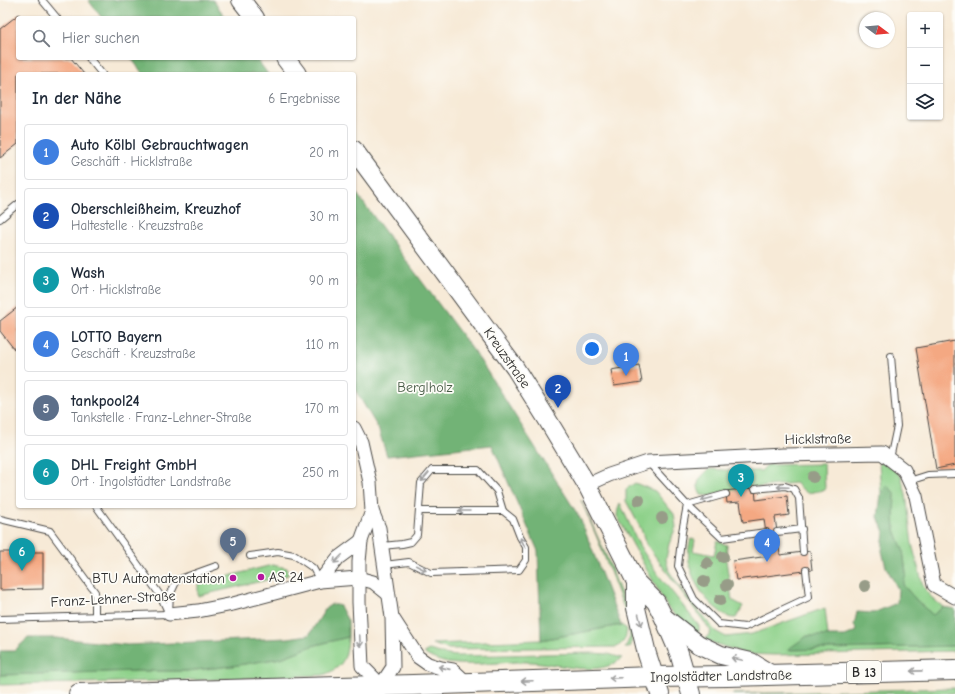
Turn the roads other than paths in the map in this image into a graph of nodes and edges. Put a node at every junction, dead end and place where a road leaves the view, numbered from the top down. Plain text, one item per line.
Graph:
1 (42, 0) edge
2 (242, 0) edge
3 (55, 16) edge
4 (254, 16) edge
5 (91, 60) edge
6 (286, 60) edge
7 (100, 72) edge
8 (296, 72) edge
9 (356, 153) edge
10 (16, 206) edge
11 (0, 219) edge
12 (891, 356) dead end
13 (356, 432) edge
14 (890, 459) junction
15 (648, 462) junction
16 (955, 474) edge
17 (909, 481) junction
18 (587, 485) junction
19 (755, 489) dead end
20 (726, 494) dead end
21 (687, 505) junction
22 (97, 508) edge
23 (372, 511) junction
24 (419, 511) junction
25 (503, 511) junction
26 (0, 519) edge
27 (802, 529) junction
28 (766, 532) dead end
29 (777, 532) dead end
30 (361, 541) junction
31 (382, 546) junction
32 (803, 552) dead end
33 (250, 556) dead end
34 (384, 565) junction
35 (216, 566) dead end
36 (806, 570) dead end
37 (358, 578) junction
38 (320, 581) junction
39 (636, 582) junction
40 (388, 594) junction
41 (955, 597) edge
42 (168, 614) junction
43 (95, 617) junction
44 (392, 617) junction
45 (664, 618) junction
46 (0, 619) edge
47 (955, 670) edge
48 (772, 675) junction
49 (467, 683) junction
50 (657, 685) edge
51 (688, 685) edge
52 (381, 690) edge
53 (79, 694) edge

1 - 3 lane
2 - 4 main road
5 - 7 lane
6 - 8 main road
9 - 18 main road, Kreuzstraße
10 - 11 lane
12 - 14 lane
13 - 23 street
14 - 15 street, Hicklstraße
14 - 17 street, Hicklstraße
15 - 18 street, Hicklstraße
15 - 21 lane
16 - 17 lane
17 - 41 street, Hicklstraße
18 - 39 main road, Kreuzstraße
27 -> 19 lane
20 -> 21 lane
21 - 28 lane
21 - 36 lane
22 - 42 lane
23 - 30 street
23 - 31 street
25 -> 24 lane
25 -> 24 lane
24 - 31 lane
34 -> 25 lane
26 - 43 lane
27 - 29 lane
27 - 32 lane
30 - 31 street
30 - 37 street
30 -> 38 street
31 - 34 street
33 - 38 lane
34 - 40 street
35 - 42 lane
37 - 38 street, Franz-Lehner-Straße
37 - 40 street, Franz-Lehner-Straße
37 -> 52 street
38 - 42 street, Franz-Lehner-Straße
39 - 45 main road, Kreuzstraße
39 -> 50 main road, Kreuzstraße
40 - 44 street
42 - 43 lane, Franz-Lehner-Straße
43 - 46 lane, Franz-Lehner-Straße
49 -> 44 street
44 - 52 street
48 -> 45 main road, Kreuzstraße
45 - 51 main road, Kreuzstraße
47 -> 48 main road, Ingolstädter Landstraße / B 13
48 - 51 main road, Ingolstädter Landstraße / B 13
50 -> 49 main road, Ingolstädter Landstraße / B 13
49 - 52 main road, Ingolstädter Landstraße / B 13
50 - 51 main road, Ingolstädter Landstraße / B 13
52 - 53 main road, Ingolstädter Landstraße / B 13

